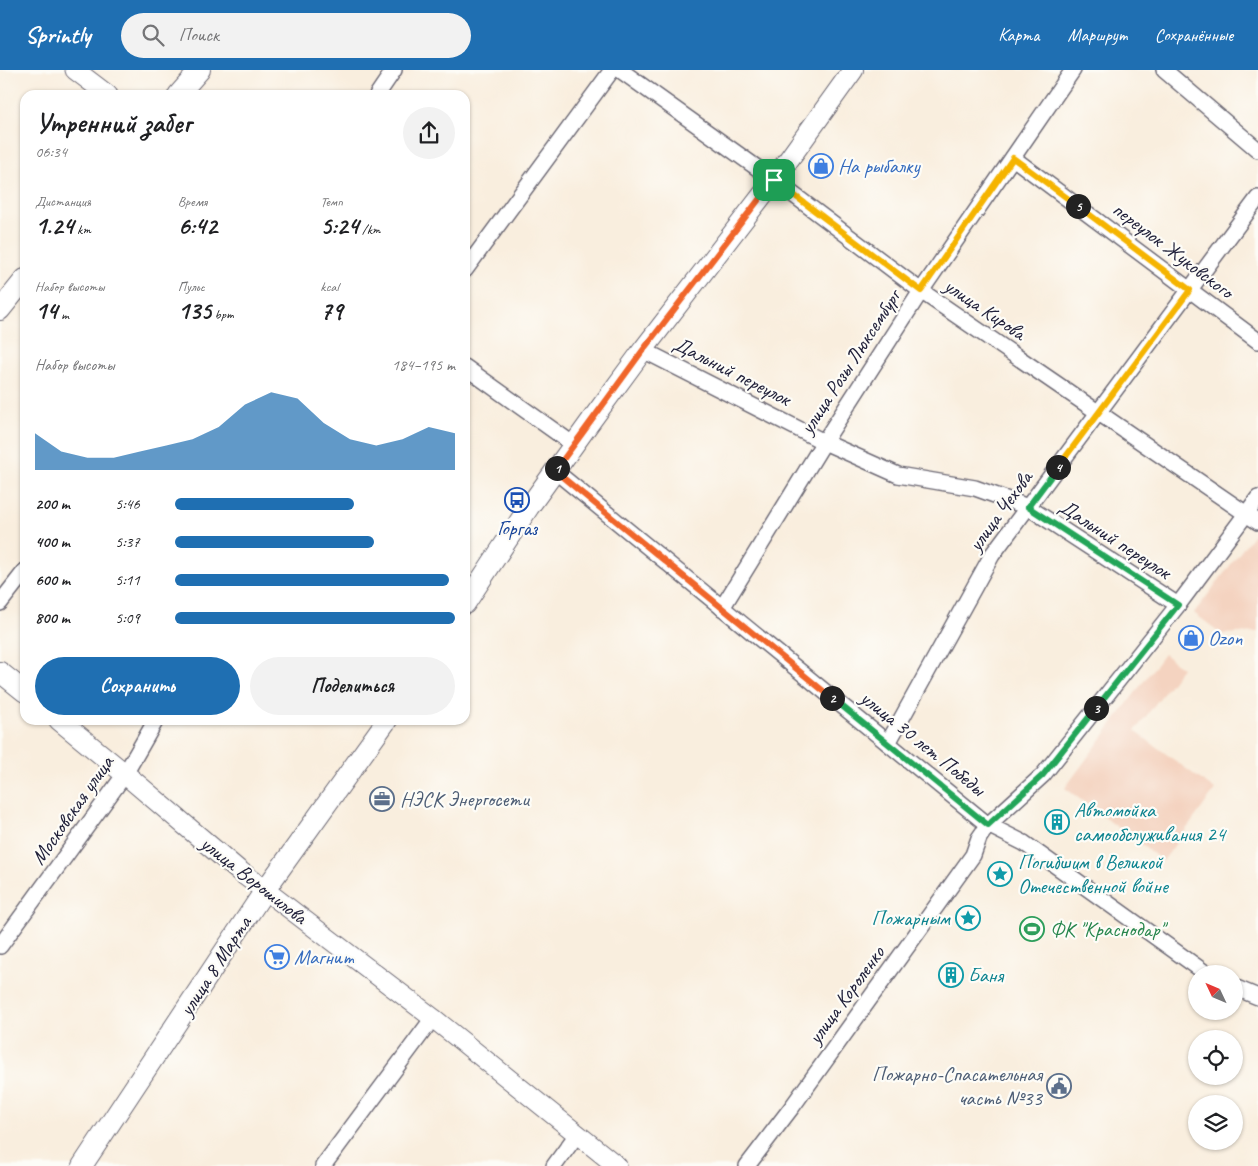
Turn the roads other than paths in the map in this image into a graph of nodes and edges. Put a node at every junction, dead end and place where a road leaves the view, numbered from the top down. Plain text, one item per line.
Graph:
1 (75, 70) edge
2 (200, 70) edge
3 (394, 70) edge
4 (612, 70) edge
5 (620, 70) edge
6 (853, 70) edge
7 (1073, 70) edge
8 (1164, 70) edge
9 (101, 90) edge
10 (182, 90) edge
11 (380, 90) edge
12 (1258, 150) edge
13 (1013, 158) junction
14 (774, 180) junction
15 (1258, 198) edge
16 (470, 263) edge
17 (20, 286) edge
18 (1190, 290) junction
19 (921, 291) junction
20 (0, 310) edge
21 (1258, 341) edge
22 (643, 350) junction
23 (470, 370) edge
24 (1100, 413) junction
25 (824, 442) junction
26 (574, 445) junction
27 (555, 471) junction
28 (1258, 498) edge
29 (1028, 507) junction
30 (1252, 518) edge
31 (20, 578) edge
32 (470, 597) edge
33 (0, 604) edge
34 (1178, 605) junction
35 (722, 608) junction
36 (0, 672) edge
37 (20, 688) edge
38 (65, 725) edge
39 (153, 725) edge
40 (383, 725) edge
41 (888, 743) junction
42 (125, 774) junction
43 (988, 825) junction
44 (265, 890) junction
45 (0, 946) edge
46 (1194, 965) edge
47 (1243, 991) edge
48 (1258, 997) edge
49 (433, 1018) junction
50 (578, 1134) junction
51 (82, 1166) edge
52 (323, 1166) edge
53 (554, 1166) edge
54 (617, 1166) edge
55 (747, 1166) edge

1 - 9 street
2 - 10 main road
3 - 11 street
4 - 16 street
5 - 14 street, улица Кирова
6 - 14 main road
7 - 13 street, улица Розы Люксембург
8 - 12 street
13 - 18 street, переулок Жуковского
13 - 19 street, улица Розы Люксембург
14 - 19 street, улица Кирова
14 - 22 main road
15 - 18 street, улица Чехова
17 - 20 main road
18 - 21 street, переулок Жуковского
18 - 24 street, улица Чехова
19 - 24 street, улица Кирова
19 - 25 street, улица Розы Люксембург
22 - 25 street, Дальний переулок
22 - 26 main road
23 - 26 street
24 - 29 street, улица Чехова
24 - 30 street, улица Кирова
25 - 29 street, Дальний переулок
25 - 35 street, улица Розы Люксембург
26 - 27 main road
27 - 32 main road
27 - 35 street, улица 30 лет Победы
28 - 30 street, улица Короленко
29 - 34 street, Дальний переулок
29 - 41 street, улица Чехова
30 - 34 street, улица Короленко
31 - 33 street
34 - 43 street, улица Короленко
35 - 41 street, улица 30 лет Победы
36 - 37 main road
38 - 42 main road, улица Ворошилова
39 - 42 street, Московская улица
40 - 44 main road, улица 8 Марта
41 - 43 street, улица 30 лет Победы
42 - 44 main road, улица Ворошилова
42 - 45 street, Московская улица
43 - 46 street, улица 30 лет Победы
43 - 55 street, улица Короленко
44 - 49 street, улица Ворошилова
44 - 51 main road, улица 8 Марта
47 - 48 street
49 - 50 street, улица Ворошилова
49 - 52 street
50 - 53 street
50 - 54 street, улица Ворошилова

